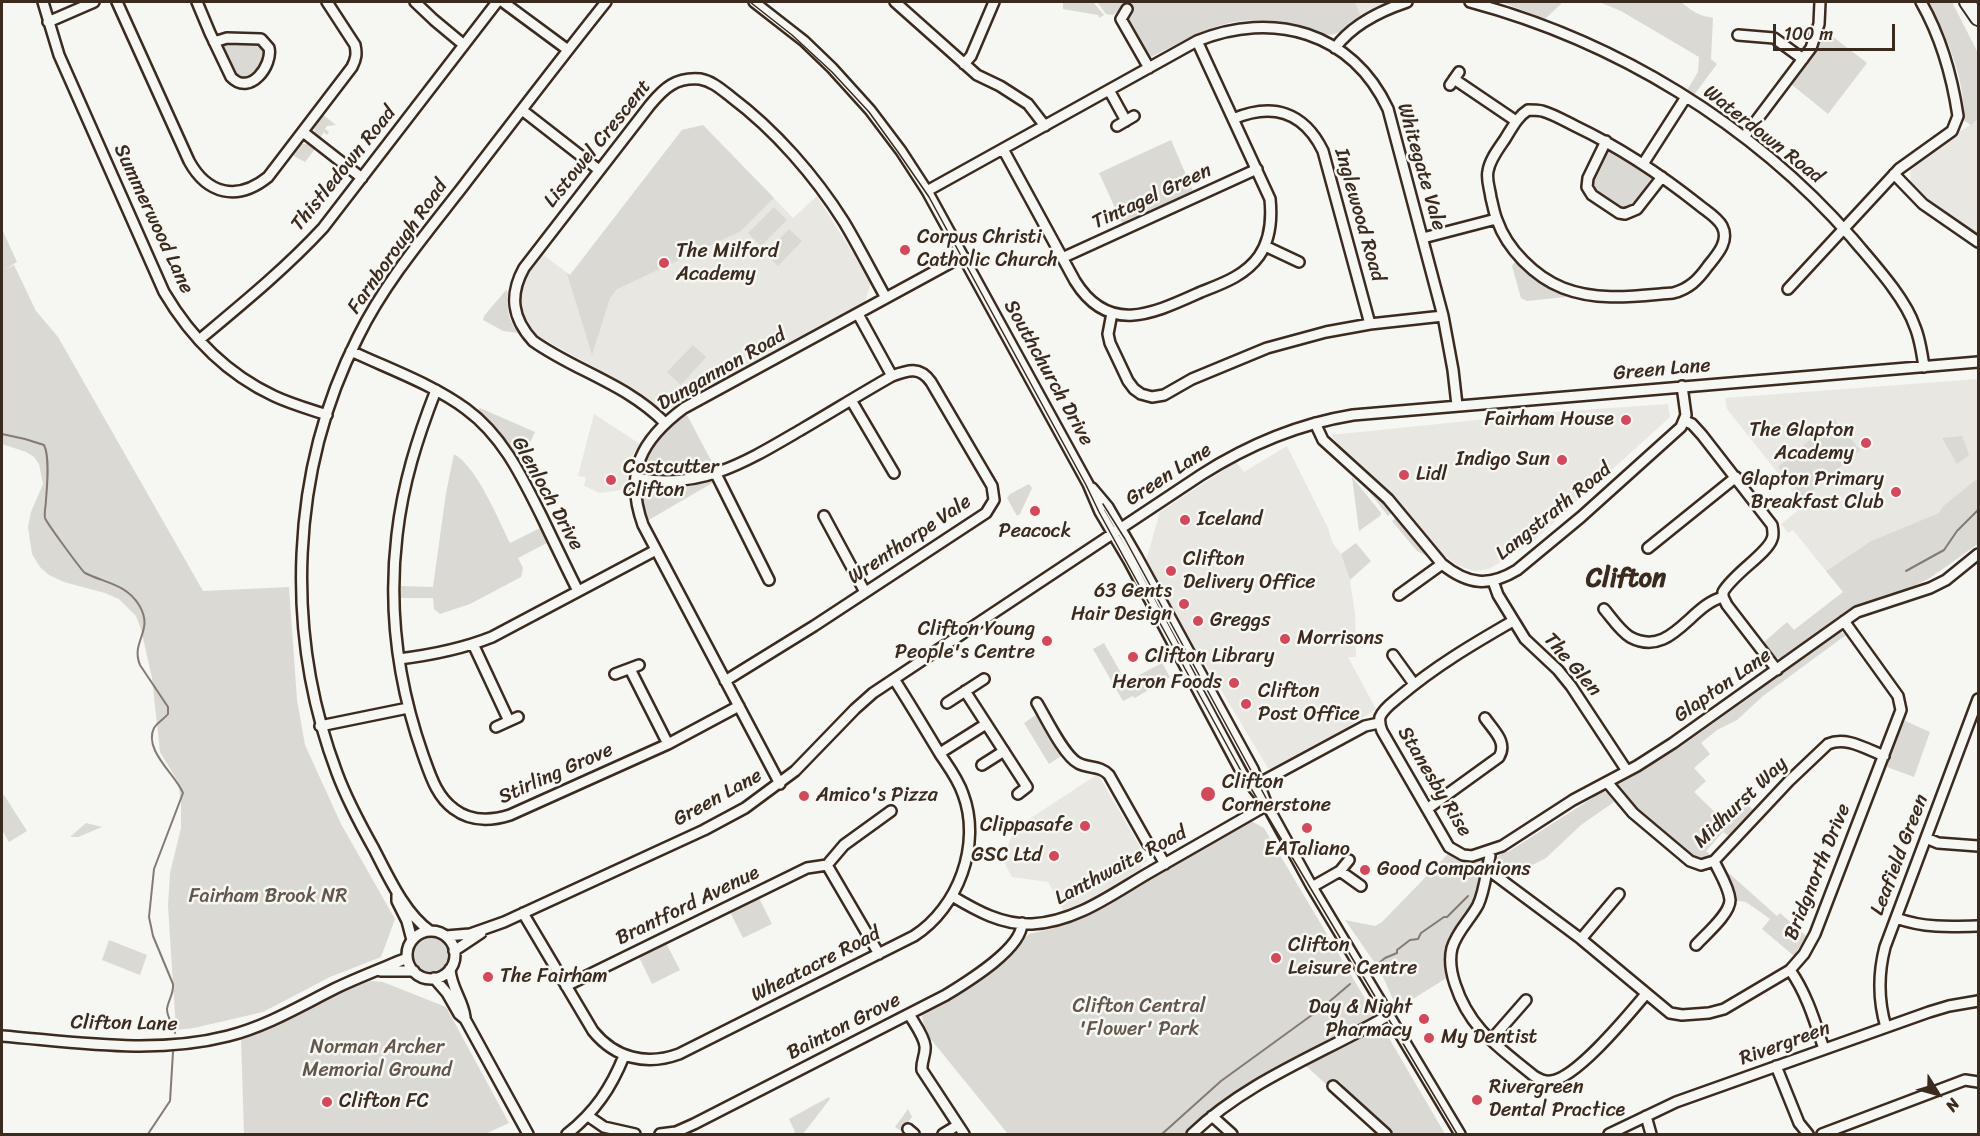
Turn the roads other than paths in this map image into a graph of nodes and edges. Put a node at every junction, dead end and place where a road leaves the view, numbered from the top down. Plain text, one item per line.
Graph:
1 (43, 2) edge
2 (94, 2) edge
3 (117, 2) edge
4 (197, 2) edge
5 (327, 2) edge
6 (415, 2) edge
7 (497, 2) edge
8 (503, 2) edge
9 (606, 2) edge
10 (754, 2) edge
11 (895, 2) edge
12 (994, 2) edge
13 (1407, 2) edge
14 (1470, 2) edge
15 (1820, 2) edge
16 (1922, 2) edge
17 (1967, 2) edge
18 (1978, 2) edge
19 (1978, 8) edge
20 (1127, 9) dead end
21 (1978, 18) edge
22 (48, 22) junction
23 (1738, 35) dead end
24 (1197, 41) junction
25 (214, 42) junction
26 (464, 45) junction
27 (1335, 48) junction
28 (568, 50) junction
29 (1803, 59) junction
30 (964, 64) junction
31 (1149, 68) junction
32 (1454, 79) dead end
33 (1109, 90) junction
34 (1686, 97) junction
35 (522, 110) junction
36 (1233, 119) junction
37 (1516, 121) junction
38 (1045, 126) junction
39 (1116, 126) dead end
40 (303, 132) junction
41 (1744, 137) junction
42 (1606, 141) junction
43 (1003, 149) junction
44 (1643, 164) junction
45 (1257, 169) junction
46 (599, 170) junction
47 (1894, 174) junction
48 (1662, 177) junction
49 (362, 178) junction
50 (927, 191) junction
51 (1496, 219) junction
52 (1843, 228) junction
53 (1423, 238) junction
54 (1978, 242) edge
55 (1265, 246) junction
56 (963, 256) junction
57 (1062, 258) junction
58 (1299, 262) dead end
59 (1788, 289) dead end
60 (886, 298) junction
61 (1112, 313) junction
62 (858, 314) junction
63 (1443, 316) junction
64 (1370, 324) junction
65 (199, 340) junction
66 (351, 351) junction
67 (1978, 362) edge
68 (1924, 366) junction
69 (892, 376) junction
70 (1682, 386) junction
71 (436, 390) junction
72 (851, 400) junction
73 (1457, 405) junction
74 (327, 415) junction
75 (1685, 421) junction
76 (665, 423) junction
77 (1316, 423) junction
78 (894, 473) dead end
79 (716, 474) junction
80 (1736, 477) junction
81 (636, 478) junction
82 (824, 516) dead end
83 (1116, 530) junction
84 (1648, 548) dead end
85 (656, 550) junction
86 (1978, 554) edge
87 (1442, 564) junction
88 (769, 580) dead end
89 (1493, 581) junction
90 (579, 591) junction
91 (865, 592) junction
92 (1396, 595) dead end
93 (1723, 597) junction
94 (1604, 609) dead end
95 (1513, 621) junction
96 (1844, 621) junction
97 (473, 645) junction
98 (1391, 654) dead end
99 (399, 659) junction
100 (1777, 670) junction
101 (615, 674) dead end
102 (894, 679) junction
103 (984, 679) dead end
104 (725, 681) junction
105 (1414, 684) junction
106 (965, 691) junction
107 (1978, 699) edge
108 (947, 703) dead end
109 (1037, 703) dead end
110 (739, 706) junction
111 (1053, 707) dead end
112 (408, 708) junction
113 (1043, 714) junction
114 (1485, 718) dead end
115 (986, 723) junction
116 (1380, 723) junction
117 (320, 726) junction
118 (496, 727) dead end
119 (668, 744) junction
120 (1004, 751) junction
121 (940, 753) junction
122 (1884, 756) junction
123 (982, 765) dead end
124 (1627, 771) junction
125 (1607, 782) junction
126 (780, 783) junction
127 (1256, 785) junction
128 (1018, 794) dead end
129 (1267, 805) junction
130 (1427, 809) junction
131 (891, 811) dead end
132 (1926, 838) junction
133 (1978, 846) edge
134 (1488, 852) junction
135 (1349, 860) dead end
136 (1713, 861) junction
137 (1165, 864) junction
138 (827, 865) junction
139 (1487, 869) junction
140 (1340, 871) junction
141 (1360, 886) dead end
142 (1312, 887) junction
143 (397, 893) junction
144 (1618, 894) dead end
145 (952, 896) junction
146 (523, 913) junction
147 (1896, 918) junction
148 (1022, 923) junction
149 (1978, 926) edge
150 (491, 927) junction
151 (430, 931) junction
152 (446, 936) junction
153 (1581, 939) junction
154 (412, 940) junction
155 (1696, 945) dead end
156 (454, 951) junction
157 (879, 954) junction
158 (407, 958) junction
159 (450, 969) junction
160 (1790, 970) junction
161 (376, 971) junction
162 (414, 971) junction
163 (434, 978) junction
164 (566, 986) junction
165 (1646, 994) junction
166 (1526, 1000) dead end
167 (1978, 1001) edge
168 (909, 1014) junction
169 (1389, 1015) junction
170 (465, 1019) junction
171 (1886, 1027) junction
172 (2, 1035) edge
173 (1491, 1040) junction
174 (1824, 1049) junction
175 (624, 1056) junction
176 (1776, 1066) junction
177 (1978, 1082) edge
178 (1337, 1086) dead end
179 (588, 1116) junction
180 (1212, 1116) junction
181 (1646, 1116) junction
182 (958, 1125) junction
183 (1379, 1132) edge
184 (528, 1134) edge
185 (567, 1134) edge
186 (635, 1134) edge
187 (660, 1134) edge
188 (943, 1134) edge
189 (964, 1134) edge
190 (1191, 1134) edge
191 (1232, 1134) edge
192 (1460, 1134) edge
193 (1609, 1134) edge
194 (1651, 1134) edge
195 (1808, 1134) edge
196 (1822, 1134) edge

1 - 22 street, Summerwood Lane
2 - 22 street
3 - 40 street
4 - 25 street
5 - 40 street
6 - 26 street
7 - 26 street, Thistledown Road
8 - 28 street
9 - 28 street, Farnborough Road
10 - 50 street, Southchurch Drive
11 - 30 street
12 - 30 street
13 - 27 street
14 - 34 street, Waterdown Road
15 - 29 street
16 - 47 street
17 - 21 highway
18 - 19 highway
20 - 31 street
22 - 65 street, Summerwood Lane
23 - 29 street
24 - 27 street, Whitegate Vale
24 - 31 street, Whitegate Vale
24 - 36 street
25 - 25 street
26 - 49 street, Thistledown Road
27 - 53 street, Whitegate Vale
28 - 35 street, Farnborough Road
29 - 41 street
30 - 38 street
31 - 33 street, Whitegate Vale
32 - 37 street
33 - 38 street, Whitegate Vale
33 - 39 street
34 - 41 street, Waterdown Road
34 - 44 street
35 - 46 street
35 - 66 street, Farnborough Road
36 - 45 street
36 - 64 street, Inglewood Road
37 - 42 street
37 - 51 street
38 - 43 street, Whitegate Vale
40 - 49 street
41 - 52 street, Waterdown Road
42 - 44 street
42 - 48 street
43 - 50 street, Whitegate Vale
43 - 57 street
44 - 48 street
45 - 55 street
45 - 57 street, Tintagel Green
46 - 60 street, Listowel Crescent
46 - 76 street, Listowel Crescent
47 - 52 street
47 - 54 street
48 - 51 street
49 - 65 street, Thistledown Road
50 - 56 street, Southchurch Drive
51 - 53 street
52 - 59 street
52 - 68 street, Waterdown Road
53 - 63 street, Whitegate Vale
55 - 58 street
55 - 61 street
56 - 60 street, Dungannon Road
56 - 83 street, Southchurch Drive
57 - 61 street
60 - 62 street, Dungannon Road
61 - 64 street
62 - 69 street
62 - 76 street, Dungannon Road
63 - 64 street
63 - 73 street, Whitegate Vale
65 - 74 street, Summerwood Lane
66 - 71 street, Glenloch Drive
66 - 74 street, Farnborough Road
67 - 68 street, Green Lane
68 - 70 street, Green Lane
69 - 72 street, Wrenthorpe Vale
69 - 91 street, Wrenthorpe Vale
70 - 73 street, Green Lane
70 - 75 street
71 - 90 street, Glenloch Drive
71 - 99 street, Stirling Grove
72 - 78 street
72 - 79 street, Wrenthorpe Vale
73 - 77 street, Green Lane
74 - 117 street, Farnborough Road
75 - 80 street
75 - 89 street, Langstrath Road
76 - 81 street, Dungannon Road
77 - 83 street, Green Lane
77 - 87 street, Langstrath Road
79 - 81 street, Wrenthorpe Vale
79 - 88 street
80 - 84 street
80 - 93 street
81 - 85 street, Dungannon Road
82 - 91 street
83 - 102 street, Green Lane
83 - 127 street, Southchurch Drive
85 - 90 street
85 - 104 street, Dungannon Road
86 - 96 street, Glapton Lane
87 - 89 street, Langstrath Road
87 - 92 street
89 - 95 street, The Glen
90 - 97 street
91 - 104 street, Wrenthorpe Vale
93 - 94 street
93 - 100 street
95 - 105 street, Stanesby Rise
95 - 124 street, The Glen
96 - 100 street, Glapton Lane
96 - 122 street, Bridgnorth Drive
97 - 99 street
97 - 118 street
98 - 105 street
99 - 112 street, Stirling Grove
100 - 124 street, Glapton Lane
101 - 119 street
102 - 121 street, Wheatacre Road
102 - 126 street, Green Lane
103 - 106 street
104 - 110 street, Dungannon Road
105 - 116 street, Stanesby Rise
106 - 108 street
106 - 115 street
107 - 132 street, Leafield Green
109 - 113 street
110 - 119 street, Stirling Grove
110 - 126 street, Dungannon Road
111 - 113 street
112 - 117 street
112 - 119 street, Stirling Grove
113 - 137 street
114 - 130 street
115 - 120 street
115 - 121 street
116 - 127 street
116 - 130 street, Stanesby Rise
117 - 143 street, Farnborough Road
120 - 123 street
120 - 128 street
121 - 145 street, Wheatacre Road
122 - 136 street, Midhurst Way
122 - 160 street, Bridgnorth Drive
124 - 125 street, Glapton Lane
125 - 134 street, Glapton Lane
125 - 136 street, Midhurst Way
126 - 146 street, Green Lane
127 - 129 street, Southchurch Drive
129 - 137 street, Lanthwaite Road
129 - 142 street, Southchurch Drive
130 - 134 street, Stanesby Rise
131 - 138 street
132 - 133 street
132 - 147 street, Leafield Green
134 - 139 street
135 - 140 street
136 - 155 street
137 - 148 street, Lanthwaite Road
138 - 157 street
138 - 164 street, Brantford Avenue
139 - 153 street, Bridgnorth Drive
139 - 173 street
140 - 141 street
140 - 142 street
142 - 169 street, Southchurch Drive
143 - 151 street, Farnborough Road
143 - 154 street, Farnborough Road
144 - 153 street
145 - 148 street, Lanthwaite Road
145 - 157 street, Wheatacre Road
146 - 150 street, Green Lane
146 - 164 street
147 - 149 street
147 - 171 street, Leafield Green
148 - 168 street, Bainton Grove
150 - 152 street, Green Lane
150 - 156 street, Green Lane
151 - 152 street
151 - 154 street
152 - 156 street
153 - 165 street, Bridgnorth Drive
154 - 158 street
156 - 159 street
157 - 175 street, Wheatacre Road
158 - 161 street, Clifton Lane
158 - 162 street
159 - 163 street
159 - 170 street
160 - 165 street, Bridgnorth Drive
160 - 174 street
161 - 162 street, Clifton Lane
161 - 172 street, Clifton Lane
162 - 163 street
163 - 170 street
164 - 175 street
165 - 173 street
166 - 173 street
167 - 171 street, Rivergreen
168 - 182 street
168 - 187 street, Bainton Grove
169 - 180 street
169 - 192 street, Southchurch Drive
170 - 184 street
171 - 174 street, Rivergreen
174 - 176 street, Rivergreen
175 - 179 street
176 - 181 street, Rivergreen
176 - 195 street
177 - 196 street
178 - 183 street
179 - 185 street
179 - 186 street
180 - 190 street
180 - 191 street
181 - 193 street, Rivergreen
181 - 194 street
182 - 188 street
182 - 189 street

